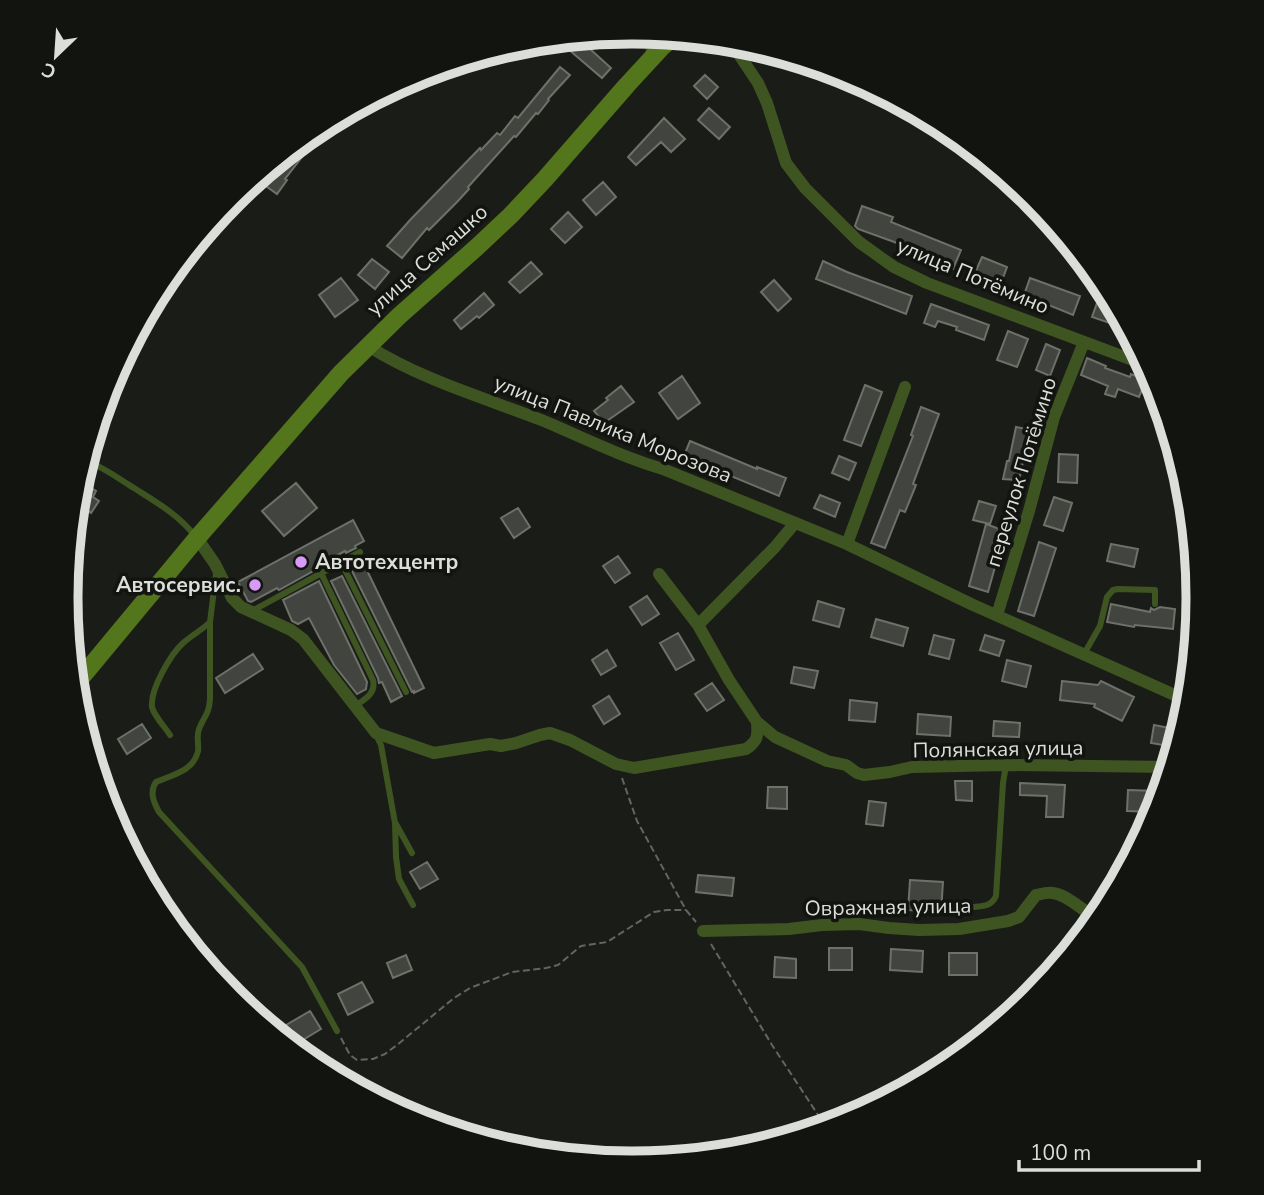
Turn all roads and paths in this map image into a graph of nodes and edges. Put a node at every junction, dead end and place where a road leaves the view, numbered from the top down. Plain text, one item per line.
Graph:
1 (649, 44) edge
2 (666, 45) edge
3 (738, 54) edge
4 (650, 61) junction
5 (1084, 342) junction
6 (368, 346) junction
7 (1132, 360) edge
8 (905, 387) dead end
9 (95, 465) edge
10 (795, 523) junction
11 (197, 538) junction
12 (847, 544) junction
13 (360, 552) dead end
14 (341, 562) junction
15 (217, 568) junction
16 (321, 573) junction
17 (659, 574) dead end
18 (1155, 604) dead end
19 (252, 611) junction
20 (997, 615) junction
21 (210, 622) junction
22 (698, 625) junction
23 (1084, 654) junction
24 (84, 674) edge
25 (406, 692) dead end
26 (1177, 695) edge
27 (355, 706) junction
28 (758, 722) junction
29 (376, 733) junction
30 (170, 735) dead end
31 (775, 737) junction
32 (754, 744) junction
33 (617, 764) junction
34 (1006, 765) junction
35 (1159, 767) edge
36 (395, 823) junction
37 (412, 853) dead end
38 (413, 905) dead end
39 (972, 907) dead end
40 (686, 910) junction
41 (1087, 912) edge
42 (703, 931) junction
43 (337, 1031) joint
44 (820, 1118) edge

1 - 4 lane
2 - 4 main road, улица Семашко
3 - 5 street, улица Потёмино
4 - 6 main road, улица Семашко
5 - 7 street, улица Потёмино
5 - 20 street, переулок Потёмино
6 - 10 street, улица Павлика Морозова
6 - 11 main road, улица Семашко
8 - 12 street
9 - 11 lane
10 - 12 street, улица Павлика Морозова
10 - 22 street
11 - 15 street
11 - 24 main road, улица Семашко
12 - 20 street, улица Павлика Морозова
13 - 14 lane
14 - 16 lane
14 - 25 lane
15 - 19 street
15 - 21 lane
16 - 19 lane
16 - 27 lane
17 - 22 street, Полянская улица
18 - 23 lane
19 - 27 street
20 - 23 street, улица Павлика Морозова
21 - 30 lane
21 - 43 lane
22 - 28 street, Полянская улица
23 - 26 street, улица Павлика Морозова
27 - 29 street
28 - 31 street, Полянская улица
28 - 32 street
29 - 33 street
29 - 36 lane
31 - 32 street
31 - 34 street, Полянская улица
32 - 33 street
33 - 40 path
34 - 35 street, Полянская улица
34 - 39 lane
36 - 37 lane
36 - 38 lane
40 - 42 path
40 - 43 path
41 - 42 street, Овражная улица
42 - 44 path

